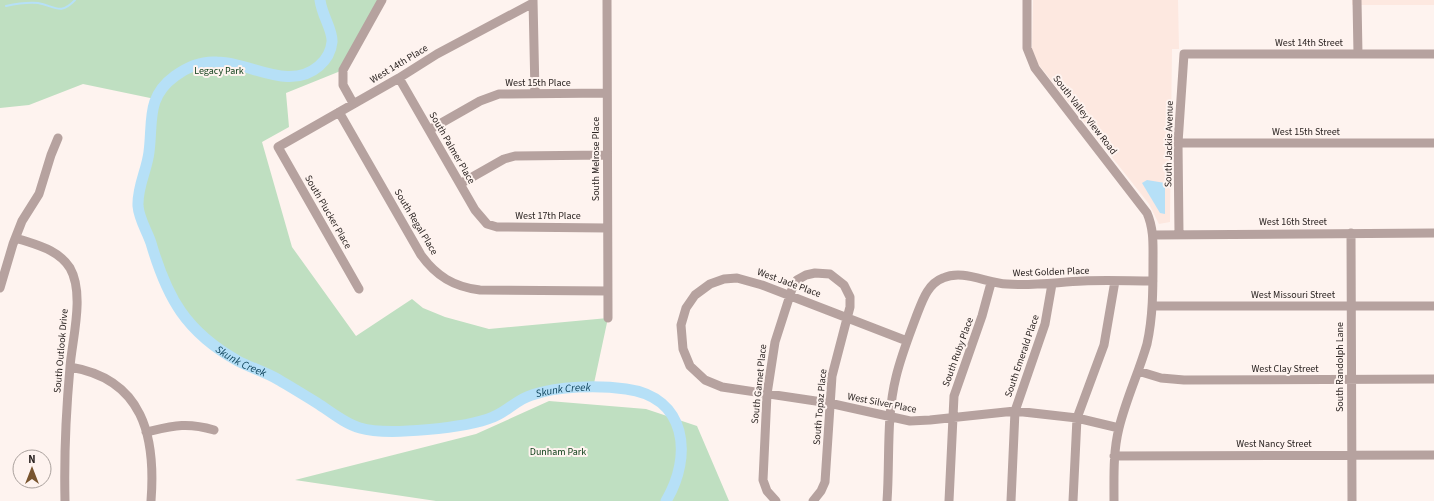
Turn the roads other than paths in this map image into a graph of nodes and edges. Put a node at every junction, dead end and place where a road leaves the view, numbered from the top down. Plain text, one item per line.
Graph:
1 (382, 0) edge
2 (607, 0) edge
3 (1027, 0) edge
4 (1357, 0) edge
5 (533, 1) edge
6 (1184, 54) joint
7 (1358, 54) junction
8 (1434, 54) edge
9 (399, 78) junction
10 (535, 93) junction
11 (608, 93) junction
12 (353, 103) junction
13 (339, 112) junction
14 (429, 130) junction
15 (58, 138) dead end
16 (1178, 143) junction
17 (1434, 143) edge
18 (278, 147) joint
19 (607, 155) junction
20 (460, 184) junction
21 (490, 226) joint
22 (607, 228) junction
23 (1351, 233) junction
24 (1434, 233) edge
25 (1179, 234) junction
26 (1153, 235) junction
27 (16, 238) junction
28 (830, 274) joint
29 (1115, 281) junction
30 (1153, 281) junction
31 (991, 283) junction
32 (1052, 284) junction
33 (0, 288) edge
34 (359, 289) dead end
35 (608, 291) junction
36 (790, 296) junction
37 (1152, 306) junction
38 (1351, 306) junction
39 (1434, 306) edge
40 (848, 317) junction
41 (608, 318) dead end
42 (681, 325) joint
43 (907, 341) junction
44 (70, 367) junction
45 (1138, 371) junction
46 (1352, 379) junction
47 (1434, 379) edge
48 (767, 394) junction
49 (829, 403) junction
50 (1015, 411) junction
51 (891, 416) junction
52 (953, 418) junction
53 (1077, 418) junction
54 (1119, 428) junction
55 (214, 430) dead end
56 (146, 432) junction
57 (1352, 455) junction
58 (1434, 455) edge
59 (1114, 456) junction
60 (65, 501) edge
61 (151, 501) edge
62 (776, 501) edge
63 (813, 501) edge
64 (887, 501) edge
65 (949, 501) edge
66 (1011, 501) edge
67 (1073, 501) edge
68 (1114, 501) edge
69 (1352, 501) edge

1 - 12 street
2 - 11 street, South Melrose Place
3 - 26 street, South Valley View Road
4 - 7 street
5 - 9 street, West 14th Place
5 - 10 street
6 - 7 street, West 14th Street
6 - 16 street, South Jackie Avenue
7 - 8 street, West 14th Street
9 - 12 street, West 14th Place
9 - 14 street, South Palmer Place
10 - 11 street, West 15th Place
10 - 14 street, West 15th Place
11 - 19 street, South Melrose Place
12 - 13 street, West 14th Place
13 - 18 street, West 14th Place
13 - 35 street, South Regal Place
14 - 20 street, South Palmer Place
15 - 27 street
16 - 17 street, West 15th Street
16 - 25 street, South Jackie Avenue
18 - 34 street, South Plucker Place
19 - 20 street
19 - 22 street, South Melrose Place
20 - 21 street, South Palmer Place
21 - 22 street, West 17th Place
22 - 35 street, South Melrose Place
23 - 24 street, West 16th Street
23 - 25 street, West 16th Street
23 - 38 street, South Randolph Lane
25 - 26 street, West 16th Street
26 - 30 street, South Valley View Road
27 - 33 street
27 - 44 street, South Outlook Drive
28 - 36 street, South Garnet Place
28 - 40 street, South Topaz Place
29 - 30 street, West Golden Place
29 - 32 street, West Golden Place
29 - 53 street
30 - 37 street, South Valley View Road
31 - 32 street, West Golden Place
31 - 43 street, West Golden Place
31 - 52 street, South Ruby Place
32 - 50 street, South Emerald Place
35 - 41 street, South Melrose Place
36 - 40 street, West Jade Place
36 - 42 street, West Jade Place
36 - 48 street, South Garnet Place
37 - 38 street, West Missouri Street
37 - 45 street, South Valley View Road
38 - 39 street, West Missouri Street
38 - 46 street, South Randolph Lane
40 - 43 street, West Jade Place
40 - 49 street, South Topaz Place
42 - 48 street, West Silver Place
43 - 51 street
44 - 56 street
44 - 60 street, South Outlook Drive
45 - 46 street, West Clay Street
45 - 54 street, South Valley View Road
46 - 47 street, West Clay Street
46 - 57 street, South Randolph Lane
48 - 49 street, West Silver Place
48 - 62 street, South Garnet Place
49 - 51 street, West Silver Place
49 - 63 street, South Topaz Place
50 - 52 street, West Silver Place
50 - 53 street, West Silver Place
50 - 66 street, South Emerald Place
51 - 52 street, West Silver Place
51 - 64 street
52 - 65 street, South Ruby Place
53 - 54 street, West Silver Place
53 - 67 street
54 - 59 street, South Valley View Road
55 - 56 street
56 - 61 street
57 - 58 street, West Nancy Street
57 - 59 street, West Nancy Street
57 - 69 street, South Randolph Lane
59 - 68 street, South Valley View Road

